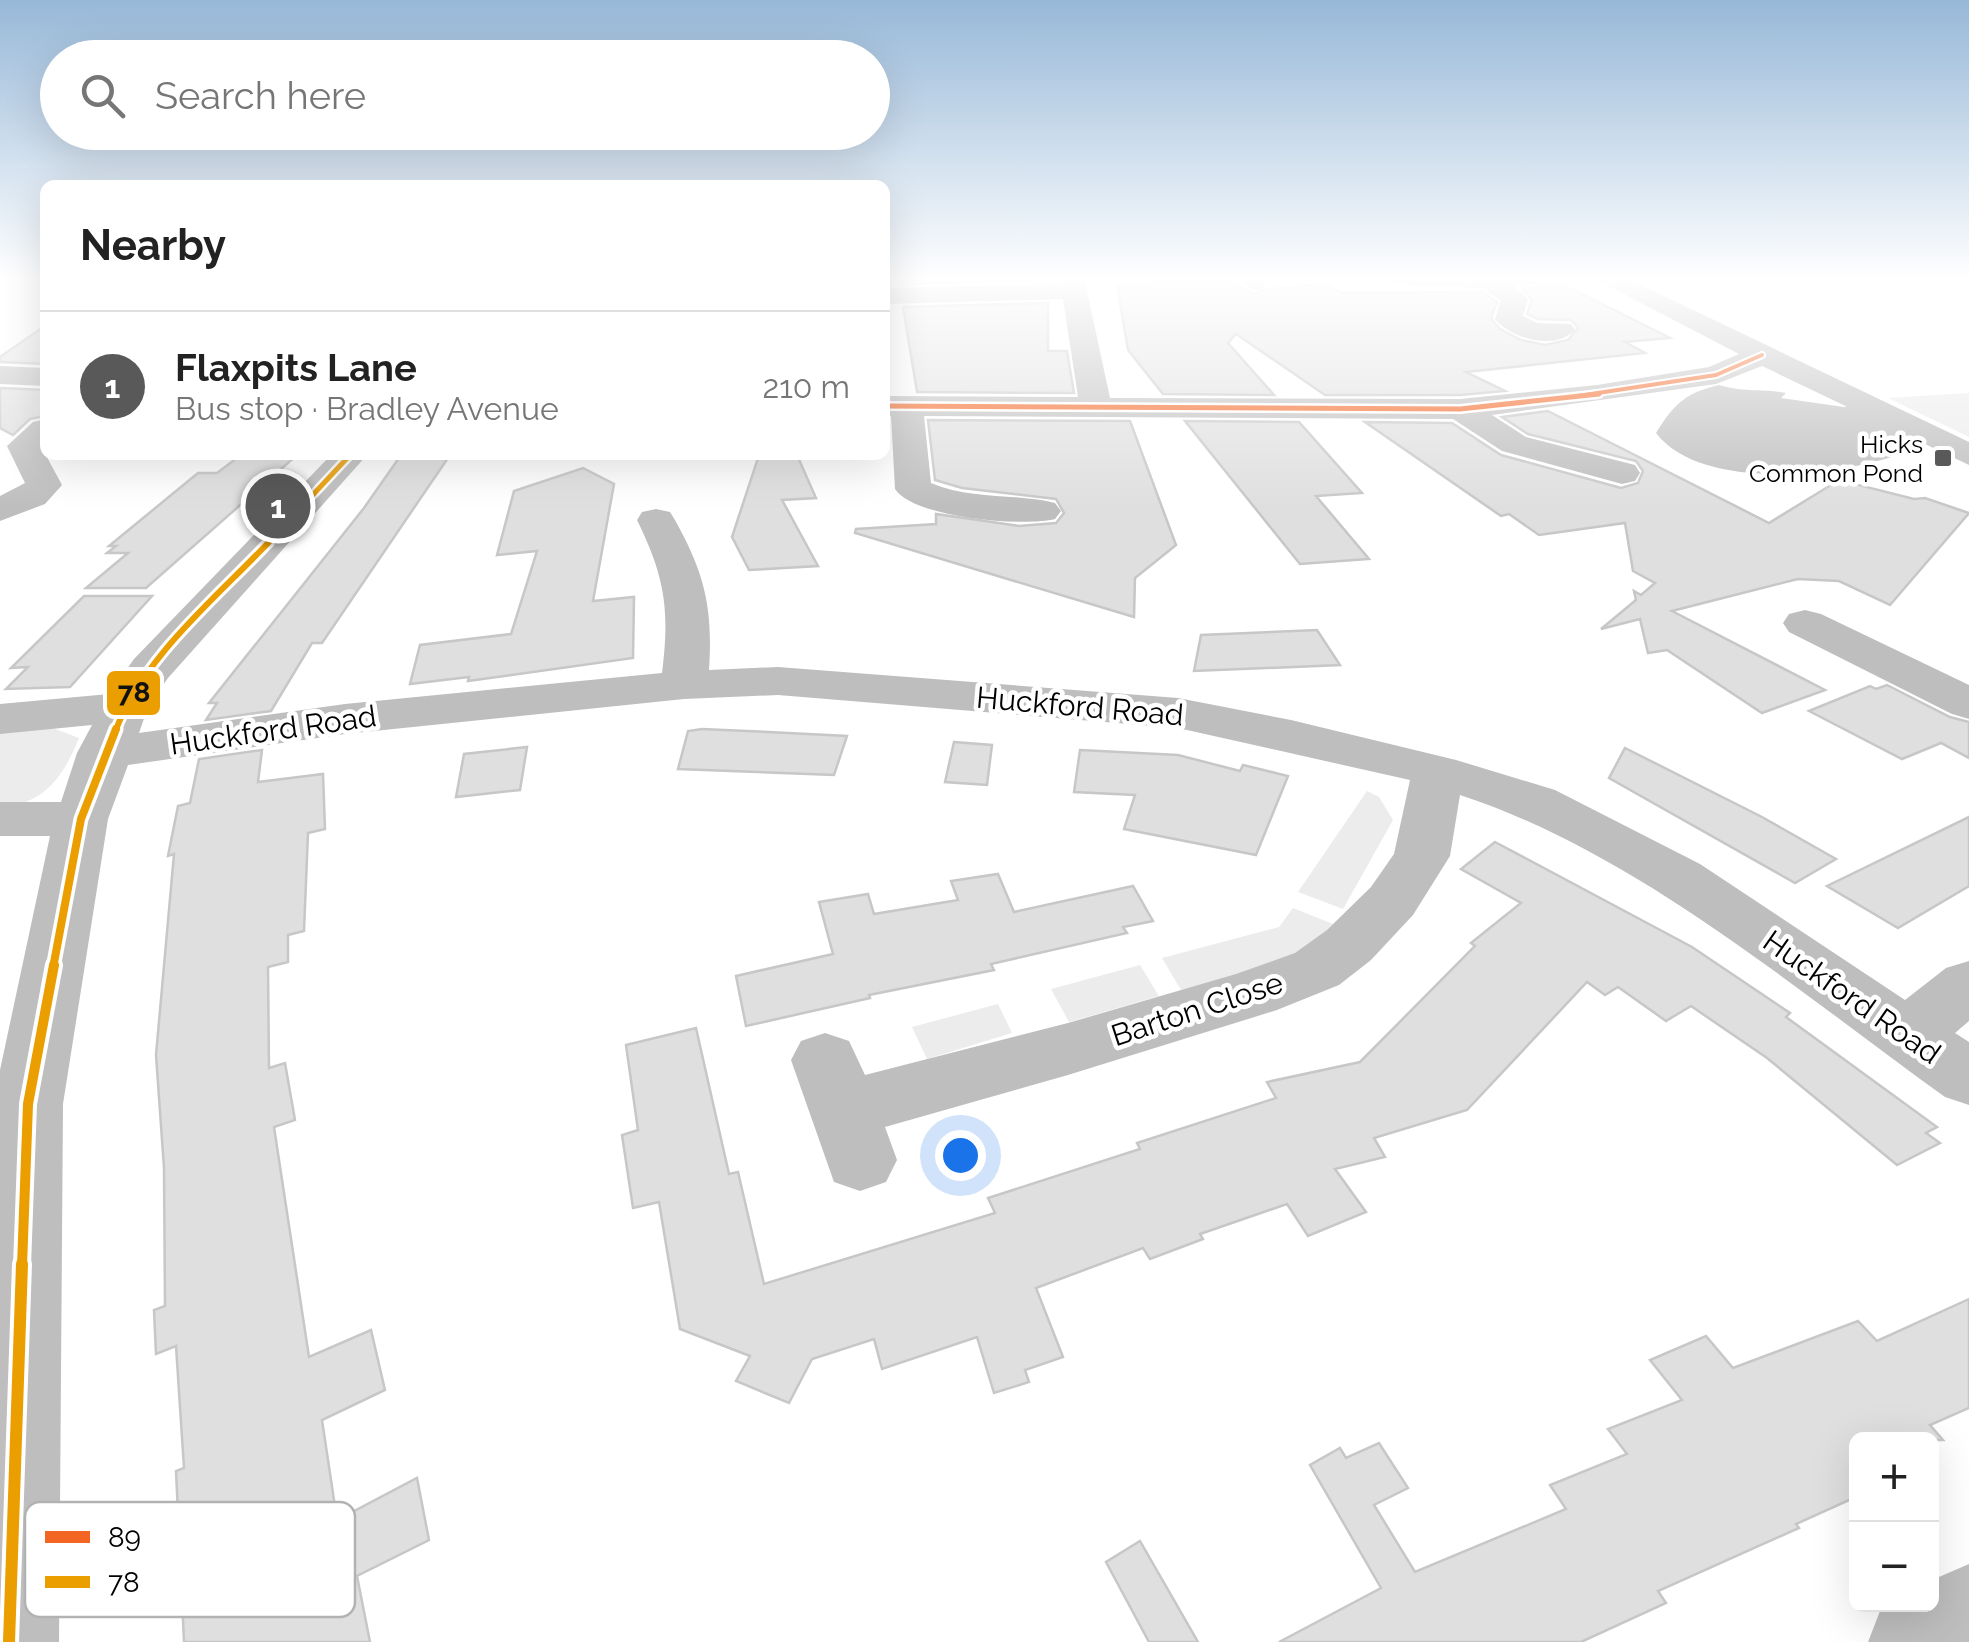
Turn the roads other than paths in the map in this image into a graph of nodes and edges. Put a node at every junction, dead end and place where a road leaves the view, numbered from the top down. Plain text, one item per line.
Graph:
1 (1086, 354) edge
2 (1759, 354) edge
3 (1762, 355) junction
4 (1716, 375) junction
5 (0, 376) edge
6 (40, 376) edge
7 (1826, 386) junction
8 (896, 406) edge
9 (1096, 409) junction
10 (1460, 409) junction
11 (40, 433) edge
12 (1969, 455) edge
13 (345, 460) edge
14 (1622, 473) dead end
15 (0, 510) edge
16 (1042, 512) dead end
17 (648, 531) dead end
18 (1804, 623) dead end
19 (684, 684) junction
20 (1969, 704) edge
21 (0, 719) edge
22 (114, 730) junction
23 (1438, 771) junction
24 (0, 820) edge
25 (80, 820) junction
26 (1969, 985) edge
27 (1908, 1035) junction
28 (1969, 1078) edge
29 (843, 1110) dead end
30 (1969, 1614) edge
31 (9, 1642) edge
32 (1918, 1642) edge

1 - 9 street
2 - 3 street
3 - 4 street
3 - 7 street
4 - 7 street
4 - 10 street
5 - 6 street
7 - 12 street
8 - 9 street
8 - 16 street
9 - 10 street
10 - 14 street
11 - 15 street
13 - 22 street
17 - 19 street
18 - 20 street
19 - 22 street, Huckford Road
19 - 23 street, Huckford Road
21 - 22 street, Huckford Road
22 - 25 street
23 - 27 street, Huckford Road
23 - 29 street, Barton Close
24 - 25 street
25 - 31 street
26 - 27 street
27 - 28 street, Huckford Road
30 - 32 street

